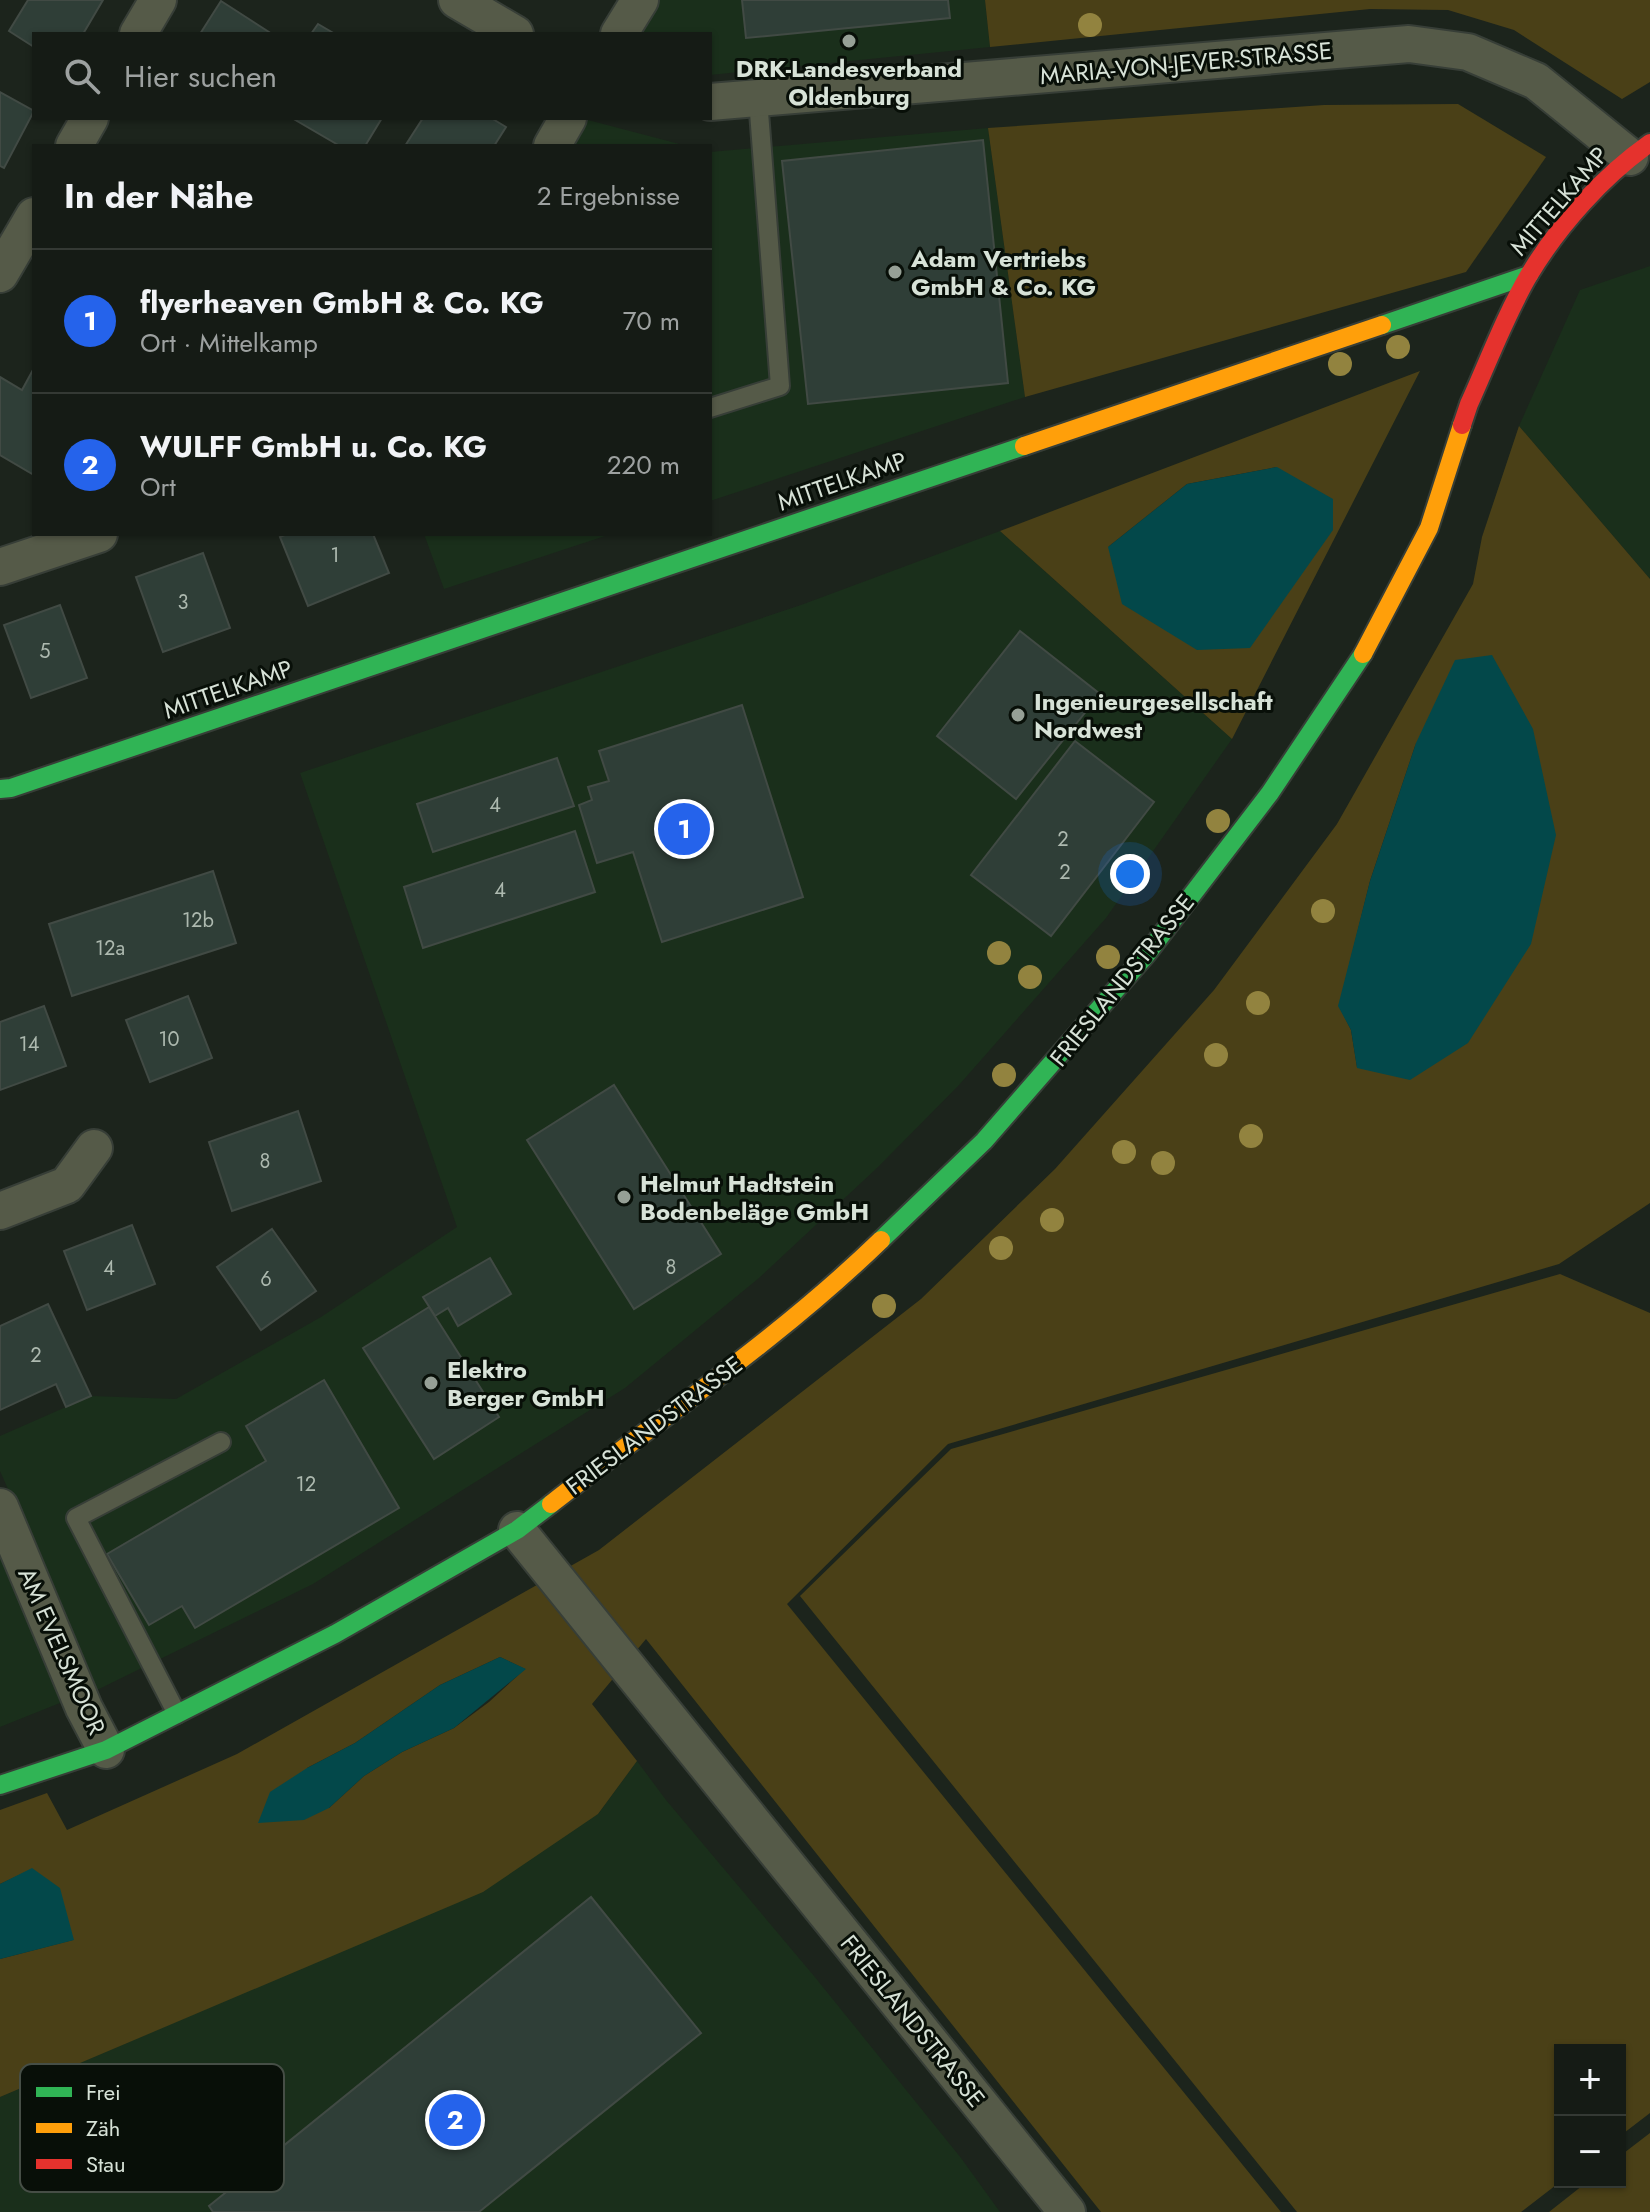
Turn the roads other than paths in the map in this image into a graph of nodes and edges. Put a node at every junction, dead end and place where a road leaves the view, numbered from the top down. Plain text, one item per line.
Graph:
1 (158, 0) edge
2 (457, 0) edge
3 (640, 0) edge
4 (139, 32) edge
5 (512, 32) edge
6 (620, 32) edge
7 (758, 99) junction
8 (712, 102) edge
9 (89, 120) edge
10 (567, 120) edge
11 (75, 144) edge
12 (553, 144) edge
13 (1640, 150) edge
14 (32, 219) edge
15 (0, 274) edge
16 (1529, 275) junction
17 (712, 407) edge
18 (93, 536) edge
19 (0, 567) edge
20 (0, 789) edge
21 (94, 1148) dead end
22 (0, 1211) edge
23 (221, 1442) dead end
24 (0, 1507) edge
25 (517, 1530) junction
26 (177, 1714) junction
27 (106, 1750) junction
28 (0, 1785) edge
29 (1067, 2212) edge

1 - 4 street
2 - 5 street
3 - 6 street
7 - 8 street, MARIA-VON-JEVER-STRASSE
7 - 13 street, MARIA-VON-JEVER-STRASSE
7 - 17 lane
9 - 11 street
10 - 12 street
13 - 16 street, MITTELKAMP
14 - 15 street
16 - 20 street, MITTELKAMP
16 - 25 street, FRIESLANDSTRASSE
18 - 19 street
21 - 22 street
23 - 26 lane
24 - 27 street, AM EVELSMOOR
25 - 26 street, FRIESLANDSTRASSE
25 - 29 street, FRIESLANDSTRASSE
26 - 27 street, FRIESLANDSTRASSE
27 - 28 street, FRIESLANDSTRASSE

